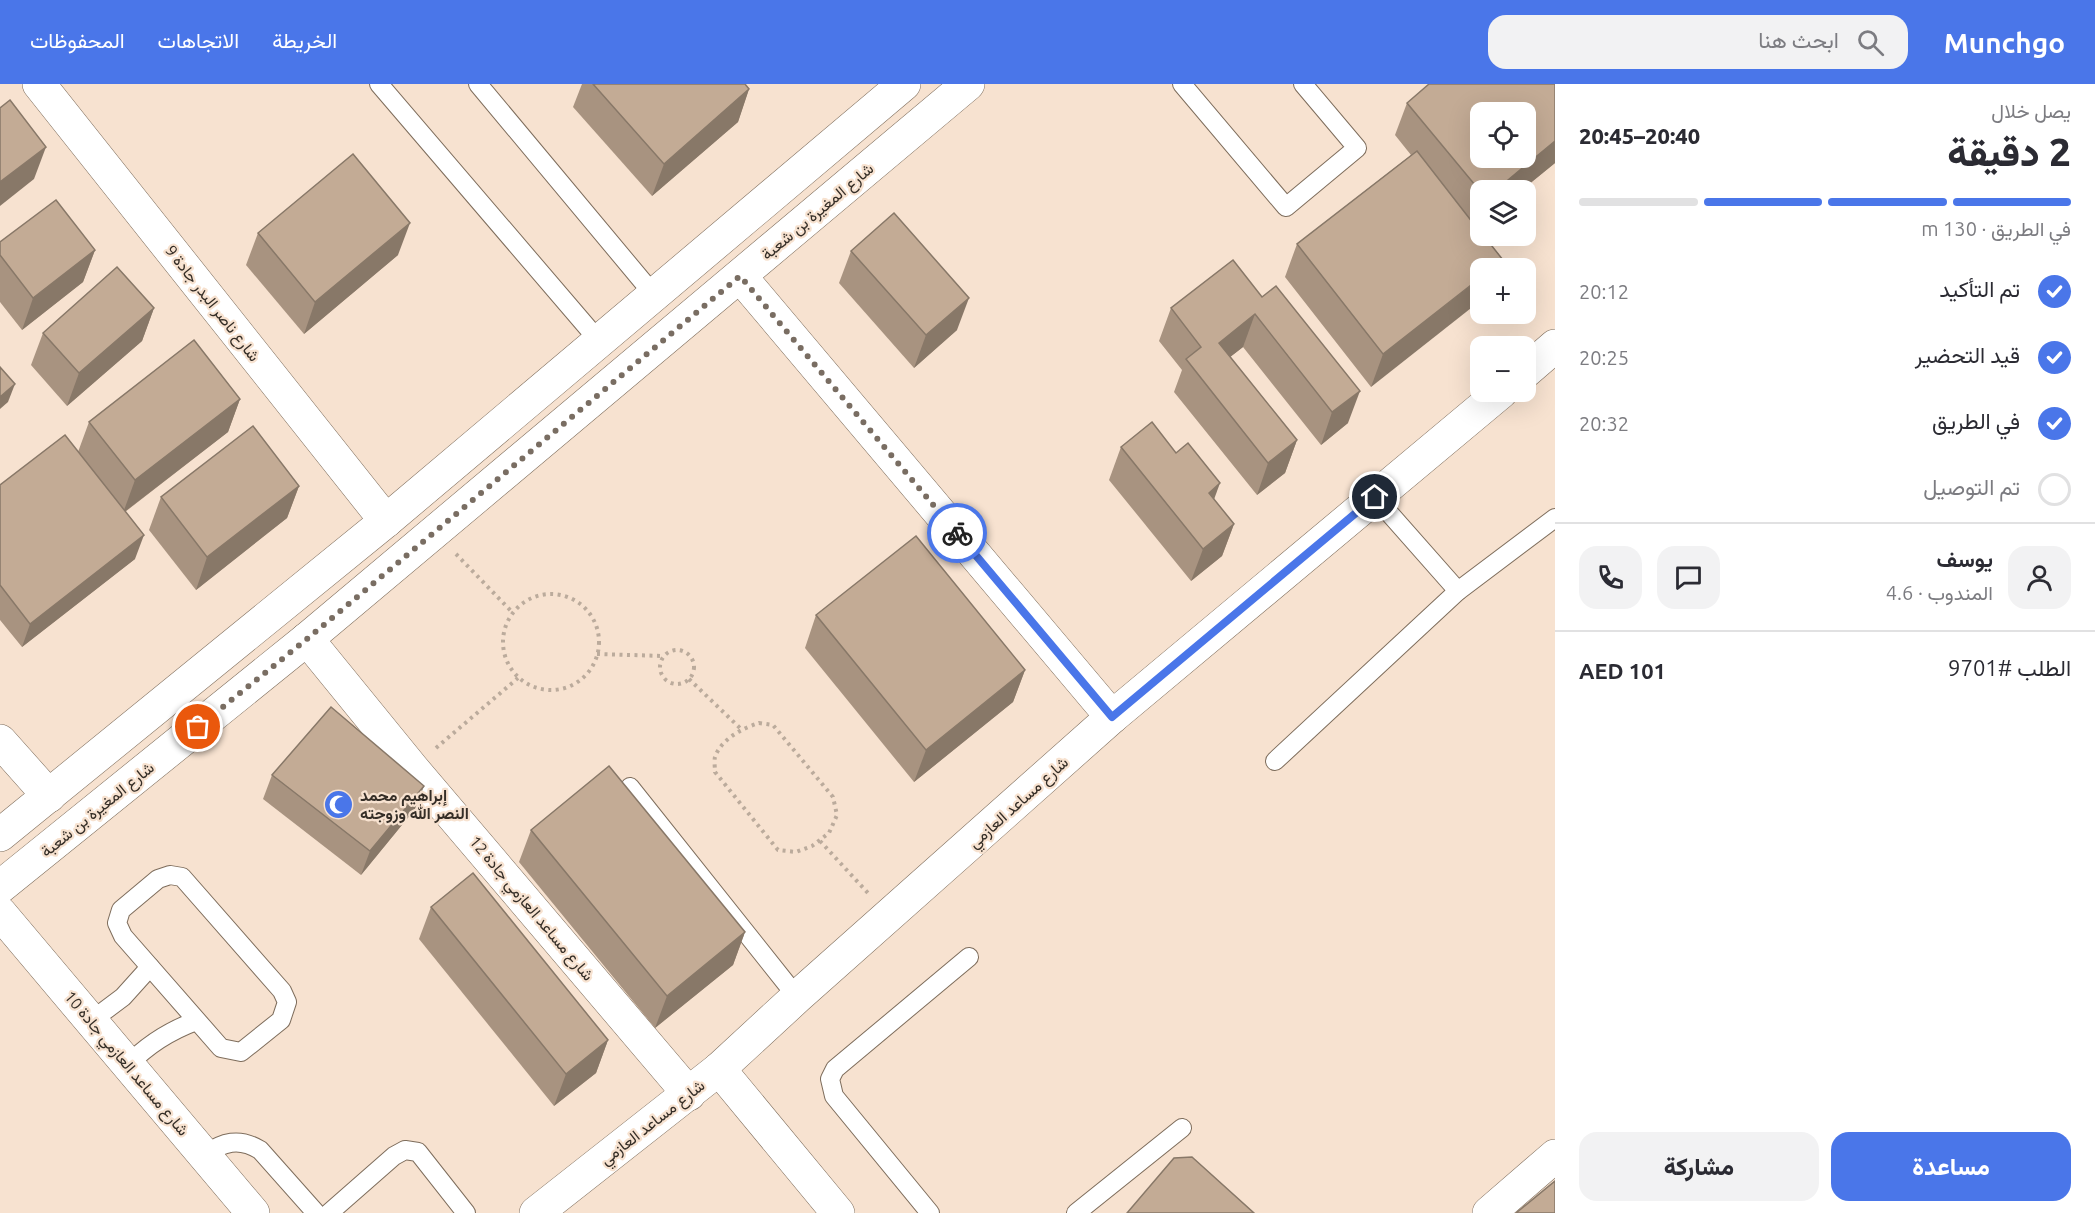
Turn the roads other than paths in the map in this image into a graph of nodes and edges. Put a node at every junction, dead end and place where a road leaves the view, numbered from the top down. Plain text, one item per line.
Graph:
1 (39, 84) edge
2 (379, 84) edge
3 (478, 84) edge
4 (904, 84) edge
5 (968, 84) edge
6 (1182, 84) edge
7 (1303, 84) edge
8 (740, 276) junction
9 (654, 295) junction
10 (600, 341) junction
11 (1555, 346) edge
12 (1536, 362) edge
13 (1489, 402) edge
14 (1375, 497) junction
15 (1555, 518) edge
16 (386, 521) junction
17 (1458, 591) junction
18 (307, 639) junction
19 (1112, 717) junction
20 (0, 741) edge
21 (1275, 761) dead end
22 (630, 787) edge
23 (49, 796) junction
24 (0, 835) edge
25 (0, 887) edge
26 (0, 913) edge
27 (969, 957) dead end
28 (150, 967) junction
29 (797, 997) junction
30 (91, 1021) junction
31 (196, 1021) junction
32 (128, 1065) junction
33 (719, 1070) junction
34 (689, 1094) junction
35 (1182, 1128) dead end
36 (204, 1155) junction
37 (1555, 1156) edge
38 (463, 1212) edge
39 (253, 1213) edge
40 (316, 1213) edge
41 (329, 1213) edge
42 (536, 1213) edge
43 (838, 1213) edge
44 (930, 1213) edge
45 (1076, 1213) edge
46 (1489, 1213) edge

1 - 16 street, شارع ناصر البدر جادة 9
2 - 10 lane
3 - 9 lane
4 - 9 street
5 - 8 street, شارع المغيرة بن شعبة
6 - 7 lane
8 - 18 street, شارع المغيرة بن شعبة
8 - 19 street
9 - 10 street
10 - 16 street
11 - 12 street
13 - 14 street, شارع مساعد العازمي
14 - 17 lane
14 - 19 street, شارع مساعد العازمي
15 - 17 lane
16 - 23 street
17 - 21 lane
18 - 25 street, شارع المغيرة بن شعبة
18 - 34 street, شارع مساعد العازمي جادة 12
19 - 29 street, شارع مساعد العازمي
20 - 23 street
22 - 29 lane
23 - 24 street
26 - 30 street, شارع مساعد العازمي جادة 10
27 - 44 lane
28 - 30 lane
28 - 31 lane
28 - 31 lane
29 - 33 street, شارع مساعد العازمي
30 - 32 street, شارع مساعد العازمي جادة 10
31 - 32 lane
32 - 36 street, شارع مساعد العازمي جادة 10
33 - 34 street, شارع مساعد العازمي
33 - 43 street
34 - 42 street, شارع مساعد العازمي
35 - 45 lane
36 - 39 street, شارع مساعد العازمي جادة 10
36 - 40 lane
37 - 46 street
38 - 41 lane

